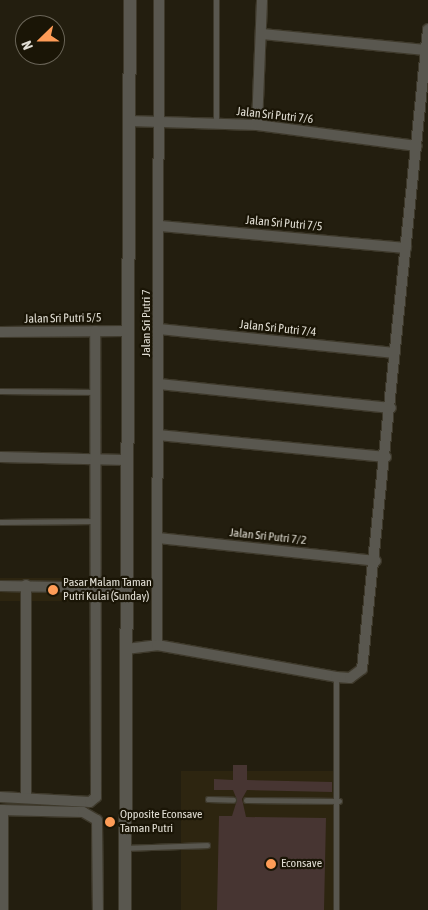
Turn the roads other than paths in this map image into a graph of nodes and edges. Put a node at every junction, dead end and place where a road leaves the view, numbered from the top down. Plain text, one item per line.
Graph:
1 (130, 0) edge
2 (159, 0) edge
3 (216, 0) edge
4 (262, 0) edge
5 (428, 29) edge
6 (262, 34) junction
7 (425, 50) junction
8 (129, 121) junction
9 (158, 122) junction
10 (216, 124) junction
11 (257, 125) junction
12 (417, 146) junction
13 (160, 226) junction
14 (406, 248) junction
15 (159, 329) junction
16 (95, 331) junction
17 (126, 331) junction
18 (0, 332) edge
19 (395, 353) junction
20 (159, 384) junction
21 (0, 391) edge
22 (96, 392) junction
23 (391, 408) junction
24 (158, 435) junction
25 (0, 457) edge
26 (386, 457) junction
27 (97, 460) junction
28 (126, 460) junction
29 (97, 521) junction
30 (0, 522) edge
31 (158, 538) junction
32 (376, 561) junction
33 (26, 585) junction
34 (0, 586) edge
35 (97, 588) junction
36 (127, 588) junction
37 (157, 645) junction
38 (126, 649) junction
39 (336, 678) junction
40 (26, 796) junction
41 (0, 797) edge
42 (208, 799) dead end
43 (232, 800) dead end
44 (246, 800) dead end
45 (339, 801) junction
46 (1, 810) edge
47 (207, 845) dead end
48 (125, 848) junction
49 (4, 910) edge
50 (98, 910) edge
51 (125, 910) edge
52 (336, 910) edge

1 - 8 street
2 - 9 street, Jalan Sri Putri 7
3 - 10 lane
4 - 6 street
5 - 7 street
6 - 7 street
6 - 11 street
7 - 12 street
8 - 9 street, Jalan Sri Putri 7/6
8 - 17 street
9 - 10 street, Jalan Sri Putri 7/6
9 - 13 street, Jalan Sri Putri 7
10 - 11 street, Jalan Sri Putri 7/6
11 - 12 street, Jalan Sri Putri 7/6
12 - 14 street
13 - 14 street, Jalan Sri Putri 7/5
13 - 15 street, Jalan Sri Putri 7
14 - 19 street
15 - 19 street, Jalan Sri Putri 7/4
15 - 20 street, Jalan Sri Putri 7
16 - 17 street, Jalan Sri Putri 5/5
16 - 18 street, Jalan Sri Putri 5/5
16 - 22 street
17 - 28 street
19 - 23 street
20 - 23 street
20 - 24 street, Jalan Sri Putri 7
21 - 22 lane
22 - 27 street
23 - 26 street
24 - 26 street
24 - 31 street, Jalan Sri Putri 7
25 - 27 street
26 - 32 street
27 - 28 street
27 - 29 street
28 - 36 street
29 - 30 lane
29 - 35 street
31 - 32 street, Jalan Sri Putri 7/2
31 - 37 street, Jalan Sri Putri 7
32 - 39 street
33 - 34 street
33 - 35 street
33 - 40 street
35 - 36 street
35 - 40 street
36 - 38 street
37 - 38 street
37 - 39 street
38 - 48 street
39 - 45 lane
40 - 41 street
42 - 43 lane
44 - 45 lane
45 - 52 lane
46 - 49 street
46 - 50 street
47 - 48 lane
48 - 51 street

